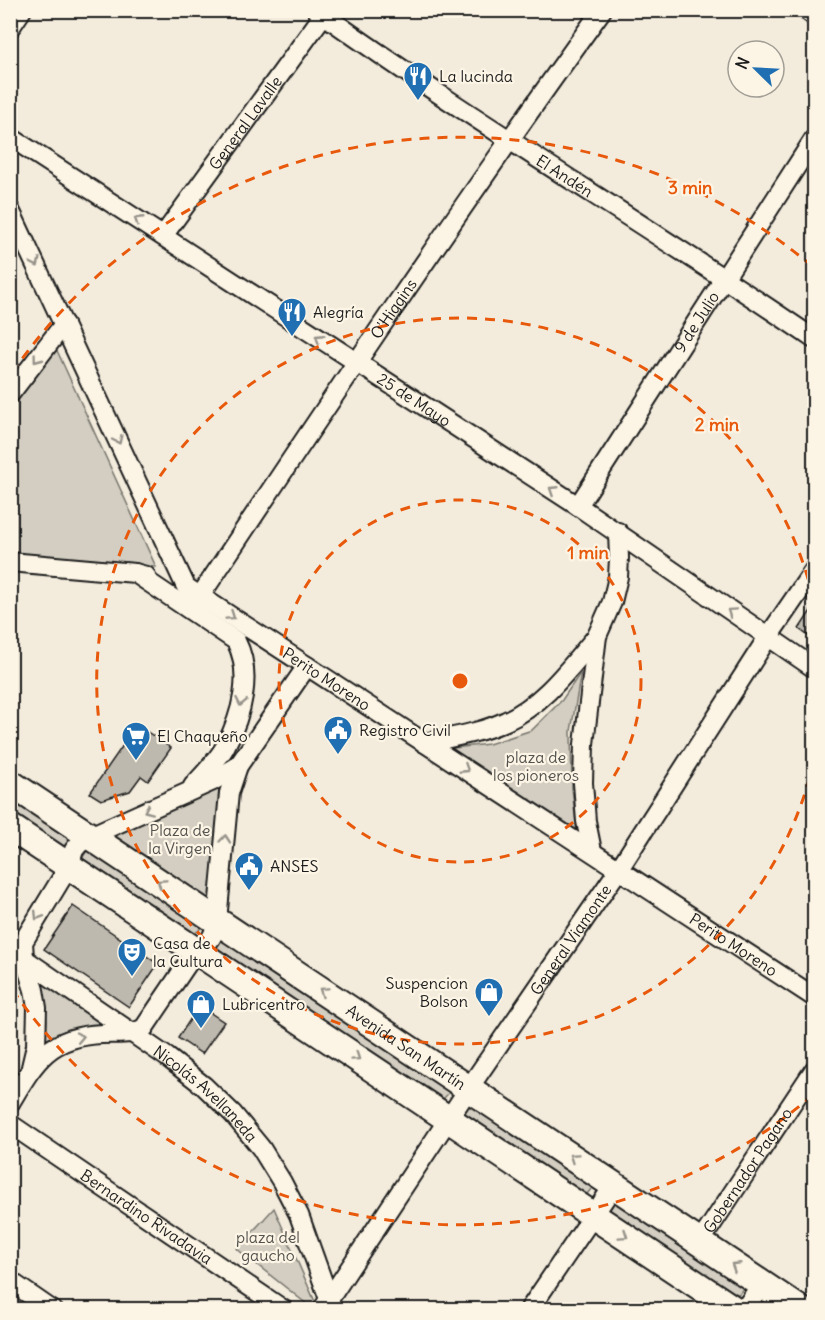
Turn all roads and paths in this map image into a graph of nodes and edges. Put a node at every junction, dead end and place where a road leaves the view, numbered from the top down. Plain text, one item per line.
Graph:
1 (22, 10) edge
2 (602, 10) edge
3 (806, 10) edge
4 (323, 12) edge
5 (814, 16) edge
6 (10, 28) edge
7 (10, 137) edge
8 (814, 139) edge
9 (508, 140) junction
10 (10, 210) edge
11 (163, 236) junction
12 (725, 278) junction
13 (64, 324) junction
14 (814, 339) edge
15 (356, 362) junction
16 (10, 394) edge
17 (578, 506) junction
18 (618, 532) junction
19 (10, 562) edge
20 (814, 570) edge
21 (192, 597) junction
22 (597, 636) junction
23 (768, 637) junction
24 (308, 666) junction
25 (814, 668) edge
26 (425, 743) junction
27 (238, 766) junction
28 (10, 783) edge
29 (188, 792) junction
30 (10, 827) edge
31 (90, 836) junction
32 (592, 851) junction
33 (69, 866) junction
34 (619, 869) junction
35 (217, 921) junction
36 (196, 951) junction
37 (17, 953) edge
38 (814, 997) edge
39 (133, 1034) junction
40 (32, 1067) junction
41 (814, 1070) edge
42 (469, 1088) junction
43 (10, 1103) edge
44 (448, 1119) junction
45 (10, 1124) edge
46 (614, 1185) junction
47 (593, 1215) junction
48 (700, 1242) junction
49 (10, 1281) edge
50 (762, 1283) junction
51 (325, 1304) edge
52 (52, 1310) edge
53 (284, 1310) edge
54 (529, 1310) edge
55 (735, 1310) edge
56 (744, 1310) edge
57 (801, 1310) edge

1 - 6 street
2 - 9 street, O'Higgins
3 - 5 street
4 - 9 street, El Andén
4 - 11 street, General Lavalle
11 -> 7 street, 25 de Mayo
8 - 12 street, 9 de Julio
9 - 12 street, El Andén
9 - 15 street, O'Higgins
10 -> 13 street
15 -> 11 street, 25 de Mayo
12 - 14 street, El Andén
12 - 17 street, 9 de Julio
13 -> 16 street
13 -> 21 street
17 -> 15 street, 25 de Mayo
15 - 21 street, O'Higgins
17 - 18 street, 25 de Mayo
18 - 22 street
23 -> 18 street, 25 de Mayo
19 - 21 street
20 - 23 street, General Viamonte
21 -> 24 street, Perito Moreno
21 -> 29 street
22 - 26 street
22 - 32 street
23 - 25 street, 25 de Mayo
23 - 34 street, General Viamonte
24 - 26 street, Perito Moreno
24 - 27 street
26 -> 32 street, Perito Moreno
27 - 29 street
35 -> 27 street
28 - 31 main road, Avenida San Martín
29 -> 31 street
30 - 33 main road
31 - 33 street
35 -> 31 main road, Avenida San Martín
32 - 34 street, Perito Moreno
33 - 36 main road
33 -> 37 street
34 - 38 street, Perito Moreno
34 - 42 street, General Viamonte
35 - 36 street
42 -> 35 main road, Avenida San Martín
36 - 39 street
36 -> 44 main road
37 - 39 street, Nicolás Avellaneda
37 - 40 street
40 -> 39 street
39 - 51 street, Nicolás Avellaneda
40 - 43 street
41 - 48 street, Gobernador Pagano
42 - 44 street, General Viamonte
46 -> 42 main road, Avenida San Martín
44 - 47 main road
44 - 51 street, General Viamonte
45 - 53 street, Bernardino Rivadavia
46 - 47 street
46 - 48 main road, Avenida San Martín
47 - 54 street
47 -> 55 main road
50 -> 48 main road, Avenida San Martín
49 - 52 street
50 - 56 street
50 - 57 main road, Avenida San Martín

